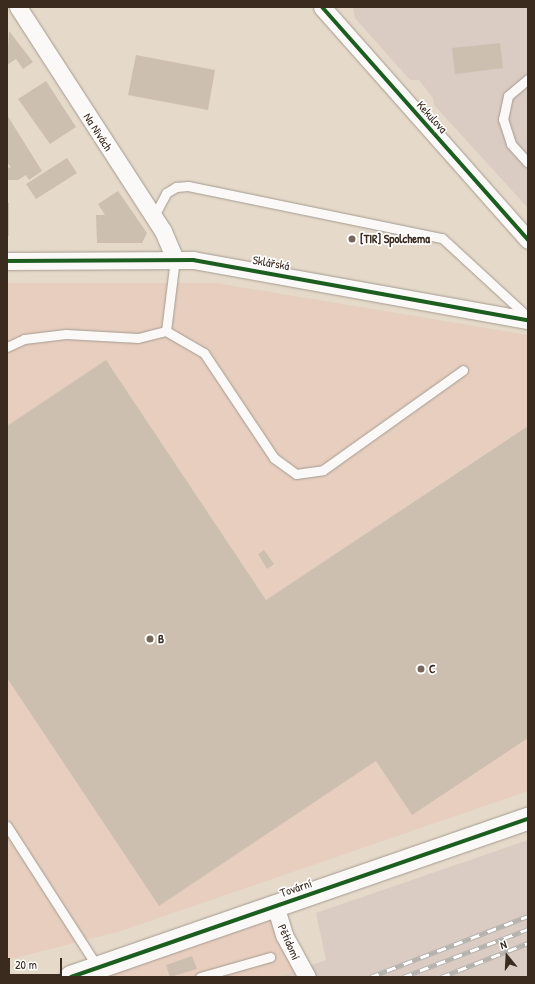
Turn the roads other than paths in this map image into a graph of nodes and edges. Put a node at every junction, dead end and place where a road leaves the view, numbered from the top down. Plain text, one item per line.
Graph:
1 (18, 7) edge
2 (322, 7) edge
3 (528, 79) edge
4 (528, 163) edge
5 (154, 217) junction
6 (528, 240) edge
7 (175, 259) junction
8 (7, 261) edge
9 (528, 319) edge
10 (166, 331) junction
11 (7, 346) edge
12 (462, 370) dead end
13 (528, 818) edge
14 (7, 826) edge
15 (275, 905) junction
16 (270, 957) dead end
17 (100, 972) edge
18 (71, 977) edge
19 (200, 977) edge
20 (307, 977) edge

1 - 5 street, Na Nivách
2 - 6 street, Kekulova
3 - 4 lane
5 - 7 street, Na Nivách
5 - 9 lane
7 - 8 street, Sklářská
7 - 9 street, Sklářská
7 - 10 lane
10 - 11 lane
10 - 12 lane
13 - 15 street, Tovární
14 - 17 lane
15 - 17 street, Tovární
15 - 20 street, Pětidomí
16 - 19 lane
17 - 18 street, Tovární

